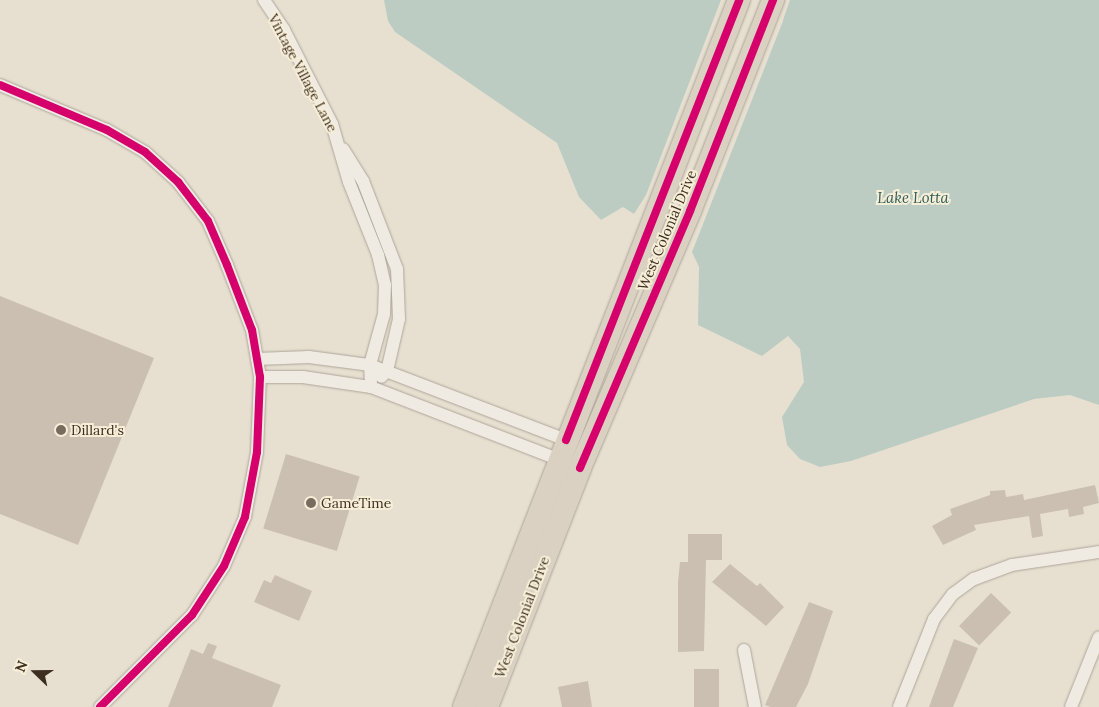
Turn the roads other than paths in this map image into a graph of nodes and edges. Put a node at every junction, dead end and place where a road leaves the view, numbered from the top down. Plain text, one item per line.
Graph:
1 (264, 0) edge
2 (738, 2) edge
3 (770, 8) edge
4 (0, 85) edge
5 (341, 147) junction
6 (257, 358) junction
7 (370, 366) junction
8 (387, 370) junction
9 (260, 376) junction
10 (371, 387) junction
11 (574, 454) junction
12 (1099, 552) edge
13 (1099, 637) edge
14 (744, 650) dead end
15 (100, 707) edge
16 (464, 707) edge
17 (488, 707) edge
18 (755, 707) edge
19 (899, 707) edge
20 (1071, 707) edge

1 - 5 street, Vintage Village Lane
2 - 11 highway, West Colonial Drive
3 - 11 highway, West Colonial Drive
4 - 6 street
5 - 7 street, Vintage Village Lane
5 - 8 street, Vintage Village Lane
6 - 7 street
6 - 9 street
7 - 8 street
7 - 10 street, Vintage Village Lane
8 - 10 street
8 - 11 street
9 - 10 street
9 - 15 street
10 - 11 street
11 - 16 highway, West Colonial Drive
11 - 17 highway, West Colonial Drive
12 - 19 street
13 - 20 street
14 - 18 street

